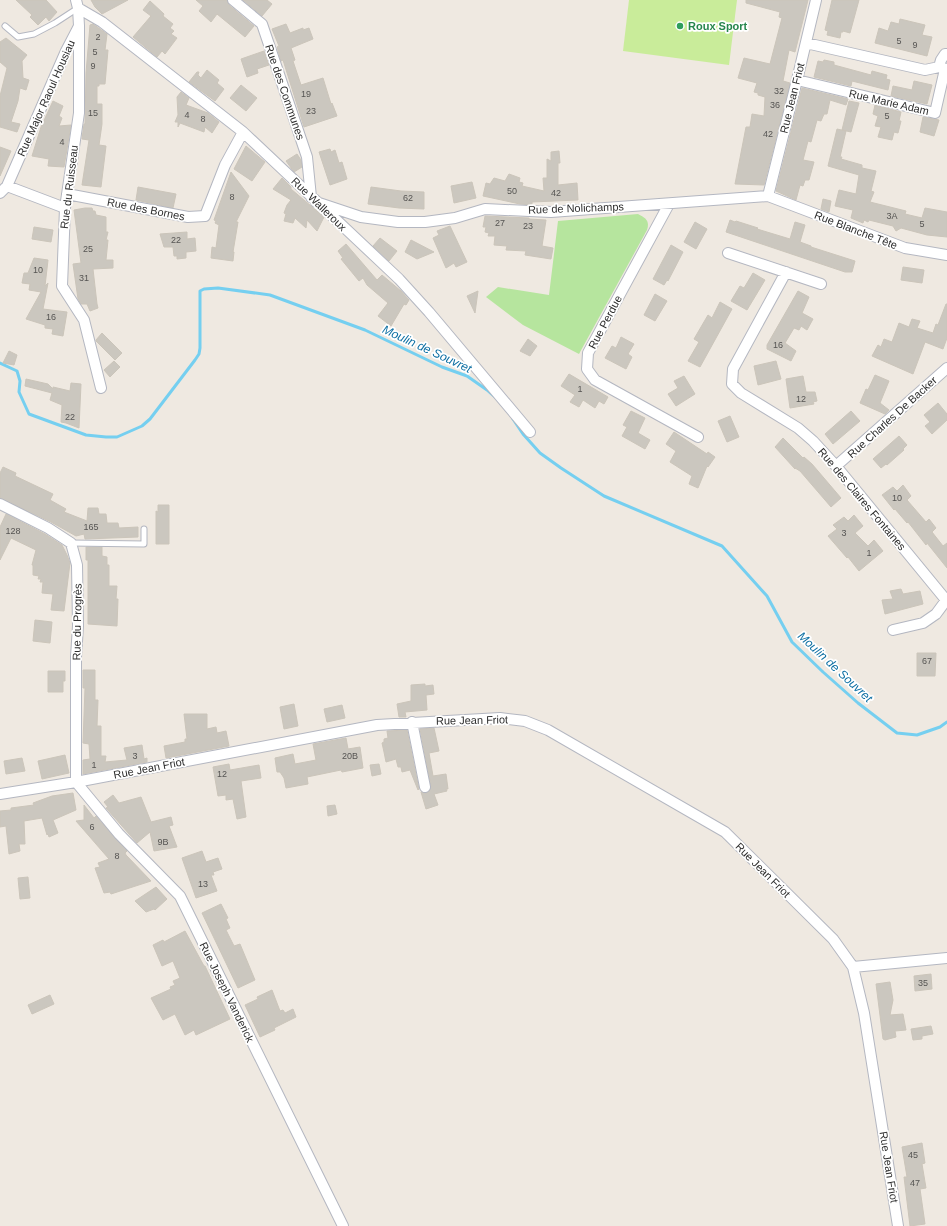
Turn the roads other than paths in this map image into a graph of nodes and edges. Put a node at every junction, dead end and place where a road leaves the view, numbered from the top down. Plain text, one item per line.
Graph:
1 (233, 0) edge
2 (816, 0) edge
3 (77, 4) edge
4 (5, 26) dead end
5 (79, 26) junction
6 (806, 43) junction
7 (947, 54) edge
8 (944, 68) edge
9 (798, 80) junction
10 (243, 132) junction
11 (4, 189) edge
12 (67, 194) junction
13 (768, 196) junction
14 (314, 199) junction
15 (669, 204) junction
16 (65, 208) junction
17 (728, 253) dead end
18 (947, 255) edge
19 (786, 272) junction
20 (821, 284) dead end
21 (947, 368) edge
22 (101, 388) dead end
23 (530, 432) dead end
24 (698, 437) dead end
25 (836, 466) junction
26 (0, 504) edge
27 (144, 529) dead end
28 (71, 543) junction
29 (947, 599) edge
30 (893, 630) dead end
31 (412, 722) junction
32 (76, 782) junction
33 (425, 787) dead end
34 (0, 794) edge
35 (947, 958) edge
36 (853, 967) junction
37 (343, 1226) edge
38 (898, 1226) edge

1 - 14 street, Rue des Communes
2 - 6 street, Rue Jean Friot
3 - 4 lane
3 - 5 street, Rue Major Raoul Housiau
3 - 10 street, Rue Walleroux
5 - 11 street, Rue Major Raoul Housiau
5 - 12 street, Rue du Ruisseau
6 - 8 street
6 - 9 street, Rue Jean Friot
7 - 8 street
8 - 9 street, Rue Marie Adam
9 - 13 street, Rue Jean Friot
10 - 12 street, Rue des Bornes
10 - 14 street, Rue Walleroux
11 - 16 street
12 - 16 street, Rue du Ruisseau
13 - 15 street, Rue de Nolichamps
13 - 18 street, Rue Blanche Tête
14 - 15 street, Rue de Nolichamps
14 - 23 street, Rue Walleroux
15 - 24 street, Rue Perdue
16 - 22 street, Rue du Ruisseau
17 - 19 street
19 - 20 street
19 - 25 street, Rue des Claires Fontaines
21 - 25 street, Rue Charles De Backer
25 - 29 street, Rue des Claires Fontaines
26 - 28 street
27 - 28 lane
28 - 32 street, Rue du Progrès
29 - 30 street
31 - 32 street, Rue Jean Friot
31 - 33 street
31 - 36 street, Rue Jean Friot
32 - 34 street, Rue Jean Friot
32 - 37 street, Rue Joseph Vanderick
35 - 36 street
36 - 38 street, Rue Jean Friot

